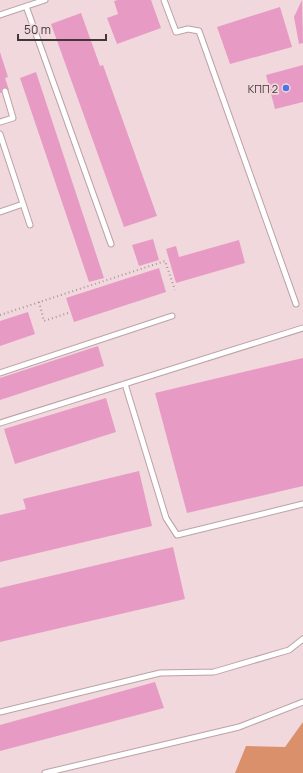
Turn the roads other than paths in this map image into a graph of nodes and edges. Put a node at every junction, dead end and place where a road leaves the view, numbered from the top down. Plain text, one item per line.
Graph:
1 (45, 0) edge
2 (164, 0) edge
3 (26, 6) junction
4 (0, 15) edge
5 (4, 91) dead end
6 (0, 122) edge
7 (0, 134) edge
8 (23, 204) junction
9 (0, 212) edge
10 (30, 225) dead end
11 (111, 244) dead end
12 (296, 304) dead end
13 (172, 316) dead end
14 (303, 328) edge
15 (0, 373) edge
16 (125, 384) junction
17 (0, 423) edge
18 (303, 504) edge
19 (303, 639) edge
20 (303, 702) edge
21 (0, 712) edge
22 (45, 773) edge

1 - 3 lane
2 - 12 lane
3 - 4 lane
3 - 11 lane
5 - 6 lane
7 - 8 lane
8 - 9 lane
8 - 10 lane
13 - 15 lane
14 - 16 lane
16 - 17 lane
16 - 18 lane
19 - 21 lane
20 - 22 lane

